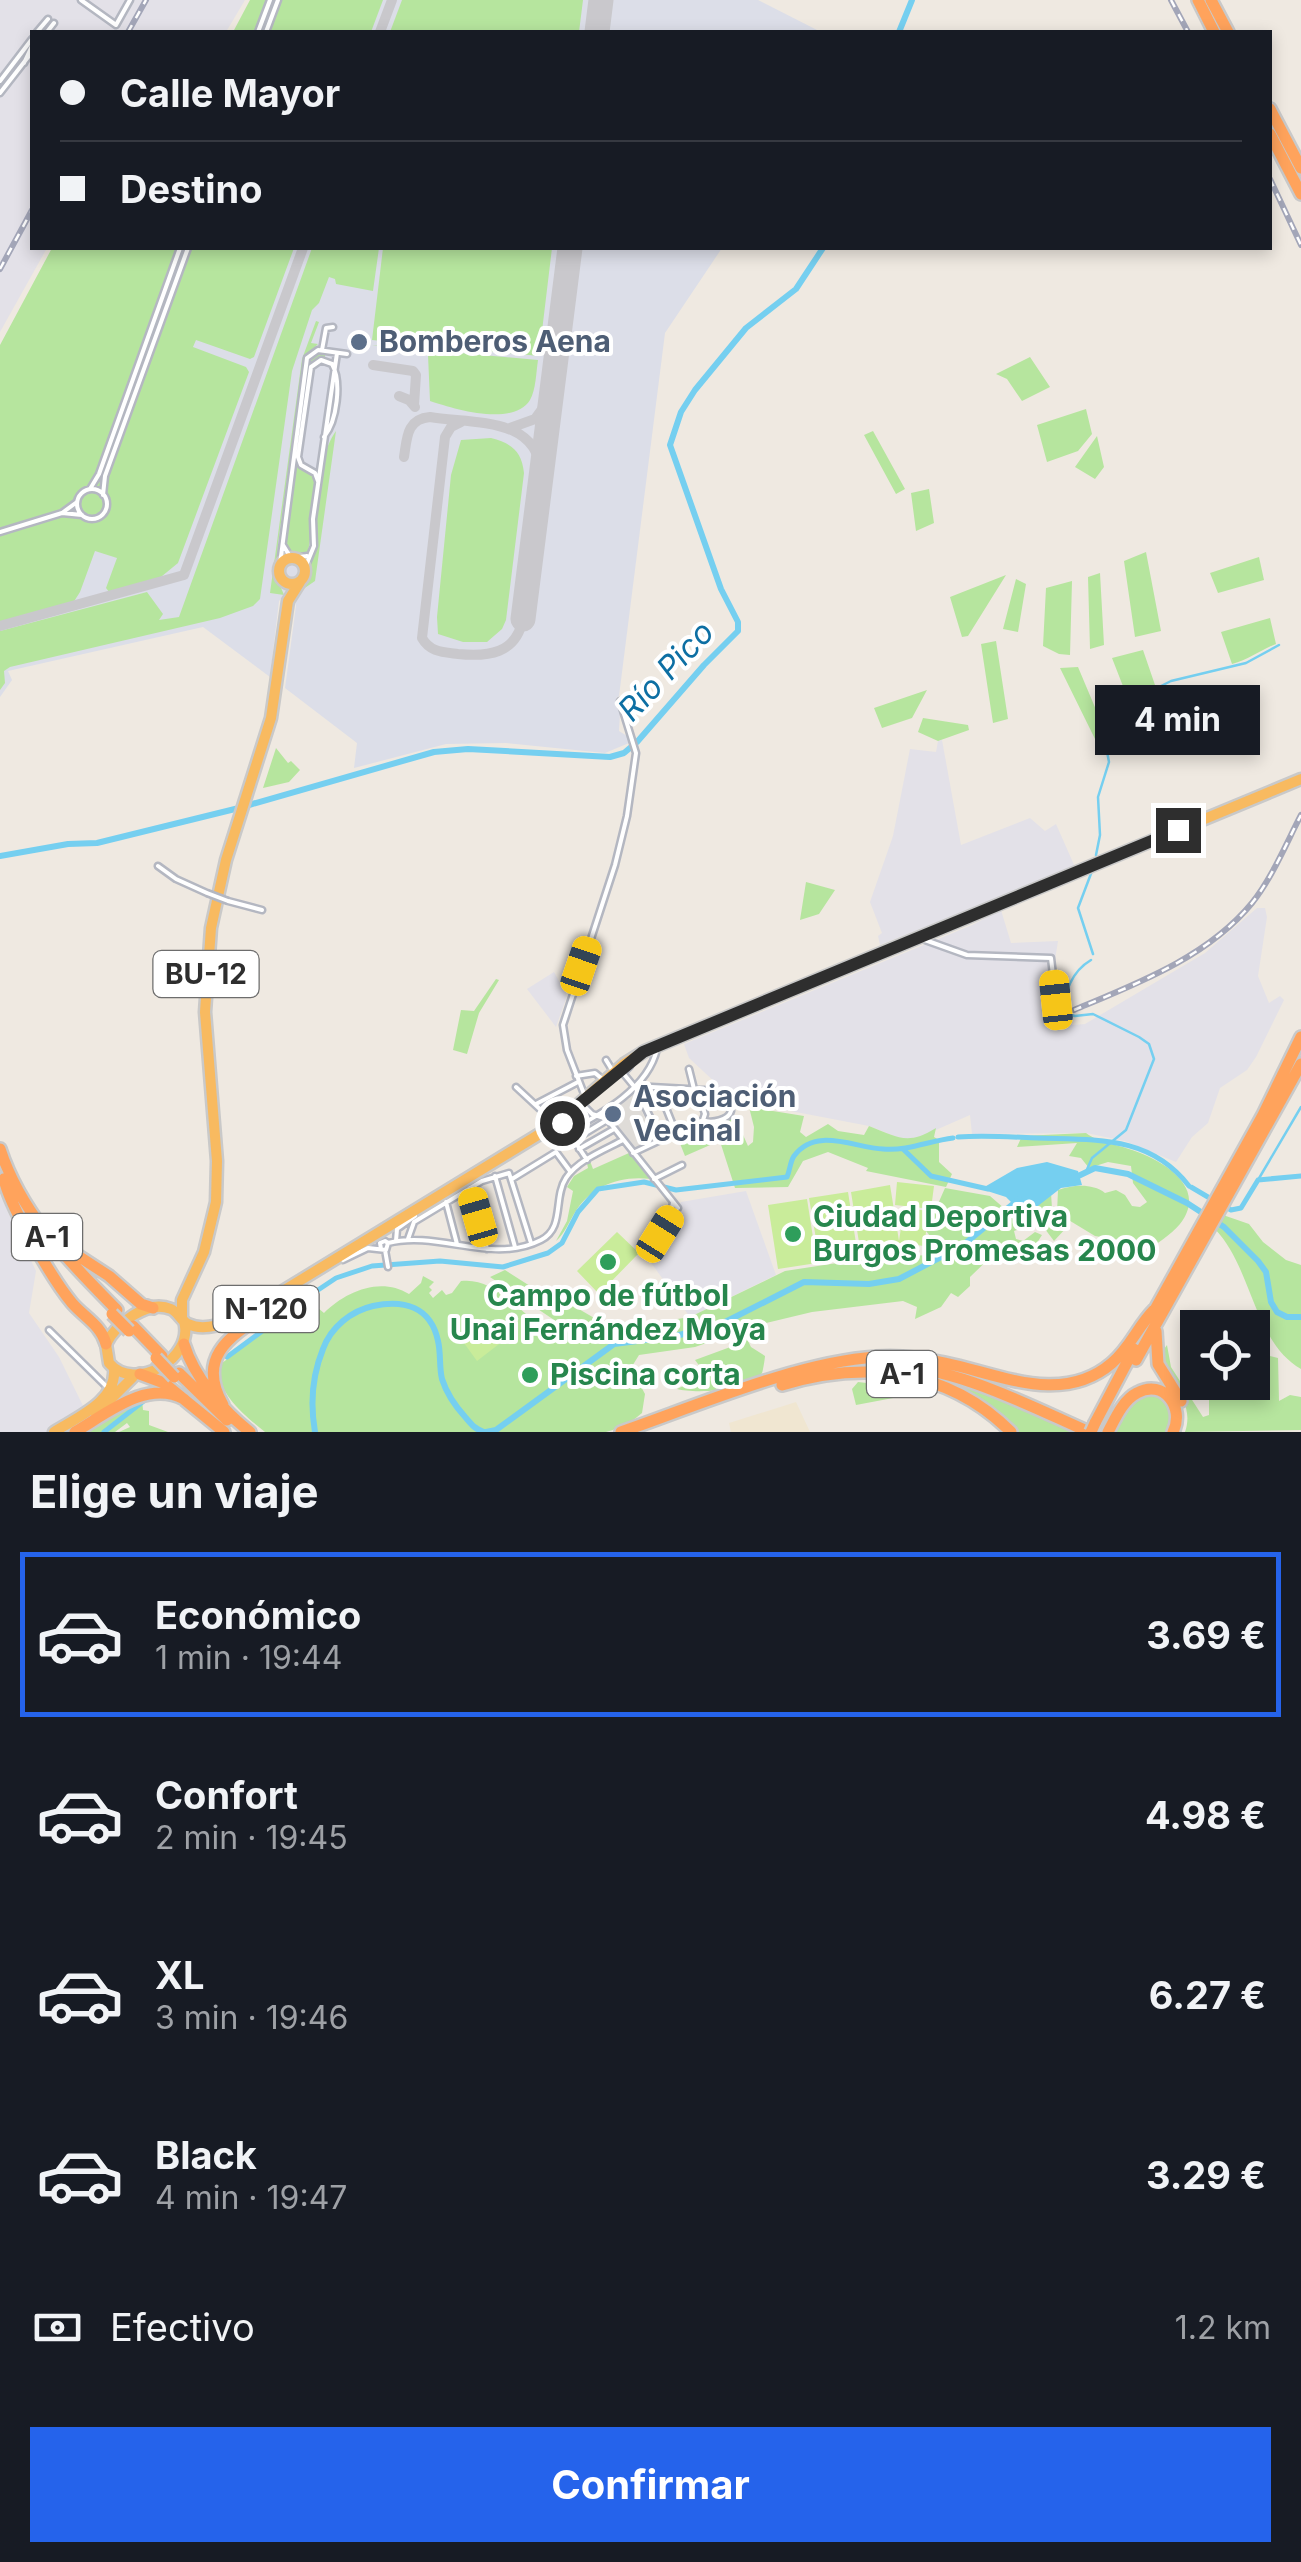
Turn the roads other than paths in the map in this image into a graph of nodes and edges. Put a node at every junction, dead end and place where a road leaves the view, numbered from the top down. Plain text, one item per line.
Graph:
1 (81, 0) edge
2 (130, 0) edge
3 (270, 0) edge
4 (278, 0) edge
5 (1198, 0) edge
6 (1211, 0) edge
7 (48, 19) dead end
8 (54, 24) dead end
9 (40, 30) edge
10 (50, 30) edge
11 (259, 30) edge
12 (267, 30) edge
13 (1213, 30) edge
14 (1227, 30) edge
15 (30, 48) edge
16 (30, 50) edge
17 (0, 81) edge
18 (0, 93) edge
19 (1272, 113) edge
20 (1272, 138) edge
21 (1301, 168) edge
22 (1301, 194) edge
23 (179, 250) edge
24 (187, 250) edge
25 (332, 326) dead end
26 (322, 350) junction
27 (337, 352) junction
28 (347, 354) dead end
29 (334, 367) junction
30 (321, 458) junction
31 (308, 468) junction
32 (318, 480) junction
33 (90, 489) junction
34 (103, 494) junction
35 (77, 502) junction
36 (62, 512) junction
37 (82, 515) junction
38 (0, 532) edge
39 (282, 540) junction
40 (311, 553) junction
41 (293, 558) junction
42 (280, 564) junction
43 (305, 568) junction
44 (281, 580) junction
45 (300, 582) junction
46 (288, 601) junction
47 (620, 701) dead end
48 (1301, 779) edge
49 (158, 866) dead end
50 (262, 910) dead end
51 (921, 936) junction
52 (1056, 1000) dead end
53 (1301, 1037) edge
54 (658, 1045) junction
55 (606, 1060) dead end
56 (1301, 1064) edge
57 (630, 1066) dead end
58 (690, 1069) dead end
59 (614, 1074) junction
60 (577, 1079) junction
61 (604, 1082) junction
62 (634, 1086) junction
63 (516, 1087) dead end
64 (696, 1089) junction
65 (584, 1100) junction
66 (664, 1103) dead end
67 (536, 1104) junction
68 (597, 1115) junction
69 (608, 1120) junction
70 (703, 1120) junction
71 (558, 1122) junction
72 (615, 1129) junction
73 (568, 1132) junction
74 (676, 1133) junction
75 (574, 1140) junction
76 (623, 1140) junction
77 (660, 1140) junction
78 (579, 1149) junction
79 (0, 1150) edge
80 (633, 1153) junction
81 (586, 1160) junction
82 (682, 1165) dead end
83 (480, 1170) junction
84 (571, 1172) junction
85 (495, 1176) junction
86 (511, 1176) junction
87 (6, 1177) edge
88 (656, 1181) junction
89 (453, 1188) junction
90 (470, 1188) junction
91 (1224, 1194) junction
92 (446, 1202) junction
93 (673, 1202) junction
94 (678, 1208) dead end
95 (408, 1239) junction
96 (385, 1240) junction
97 (396, 1241) junction
98 (531, 1243) junction
99 (458, 1244) junction
100 (356, 1246) junction
101 (651, 1246) dead end
102 (516, 1247) junction
103 (383, 1249) junction
104 (487, 1249) junction
105 (338, 1262) junction
106 (387, 1264) dead end
107 (185, 1291) junction
108 (292, 1292) junction
109 (157, 1308) junction
110 (1156, 1316) junction
111 (183, 1320) junction
112 (48, 1330) dead end
113 (185, 1341) junction
114 (106, 1344) junction
115 (859, 1359) junction
116 (106, 1369) junction
117 (137, 1375) junction
118 (176, 1375) junction
119 (110, 1390) junction
120 (184, 1398) junction
121 (223, 1405) junction
122 (716, 1406) junction
123 (1099, 1430) edge
124 (54, 1432) edge
125 (72, 1432) edge
126 (228, 1432) edge
127 (241, 1432) edge
128 (250, 1432) edge
129 (620, 1432) edge
130 (640, 1432) edge
131 (1012, 1432) edge
132 (1176, 1432) edge

1 - 2 street
3 - 11 street
4 - 12 street
5 - 13 highway
6 - 14 highway
7 - 9 street
8 - 10 street
15 - 17 street
16 - 18 street
19 - 21 highway
20 - 22 highway
23 - 33 street
24 - 34 street
25 - 26 street
26 - 27 street
26 - 39 street
27 - 28 street
27 - 29 street
29 - 30 street
29 - 31 street
30 - 31 street
30 - 32 street
31 - 32 street
32 - 40 street
33 - 34 street
33 - 35 street
34 - 37 street
35 - 36 street
35 - 37 street
36 - 37 street
36 - 38 street
39 - 41 street
39 - 42 street
40 - 41 street
40 - 43 street
41 - 42 highway
41 - 43 highway
42 - 44 highway, BU-12
43 - 45 highway, BU-12
44 - 45 highway
44 - 46 highway, BU-12
45 - 46 highway, BU-12
46 - 107 highway, BU-12
47 - 60 street
48 - 51 highway, N-120
49 - 50 street, bridge
51 - 52 street
51 - 54 highway, N-120
53 - 91 highway
54 - 59 highway, N-120
54 - 62 street
55 - 59 street
56 - 91 highway
57 - 62 street
58 - 64 street
59 - 61 highway, N-120
60 - 61 street
60 - 65 street
60 - 67 street
61 - 65 highway, N-120
62 - 64 street
62 - 68 street
62 - 77 street
63 - 67 street
64 - 70 street
64 - 70 street
65 - 68 street
65 - 71 highway, N-120
66 - 74 street
67 - 71 street
68 - 69 street
68 - 73 street
69 - 72 street
69 - 75 street
70 - 74 street
71 - 73 street
71 - 83 highway, N-120
72 - 76 street
72 - 78 street
73 - 75 street
74 - 77 street
75 - 78 street
76 - 80 street
76 - 81 street
77 - 80 street
78 - 81 street
79 - 87 highway, A-1
80 - 88 street
81 - 84 street
82 - 88 street
83 - 89 highway, N-120
83 - 97 street
84 - 86 street
84 - 98 street
85 - 86 street
85 - 90 street
85 - 102 street
86 - 98 street
87 - 109 highway
87 - 114 highway
87 - 118 highway, A-1, bridge
88 - 93 street
89 - 96 highway, N-120
89 - 100 highway, N-120
90 - 92 street
90 - 104 street
91 - 110 highway
92 - 95 street
92 - 99 street
93 - 94 street
93 - 101 street
95 - 97 street
95 - 99 street
96 - 97 street
96 - 100 street
96 - 103 street
96 - 105 highway, N-120
98 - 102 street
99 - 104 street
100 - 111 highway, N-120
102 - 104 street
103 - 105 street
103 - 106 street
105 - 108 highway, N-120
107 - 109 highway
107 - 111 highway, BU-12
108 - 113 highway, N-120
108 - 121 highway
109 - 111 highway, N-120
109 - 114 highway
110 - 115 highway
110 - 123 highway
110 - 132 highway
111 - 113 highway, N-120
112 - 116 street
113 - 117 highway, N-120
113 - 121 highway
114 - 116 highway
115 - 123 highway, A-1
115 - 129 highway, A-1
116 - 117 highway
116 - 119 street
116 - 119 highway
117 - 120 highway
117 - 125 highway, N-120
118 - 126 highway, A-1
118 - 127 highway, A-1
119 - 124 highway
120 - 125 highway
120 - 126 highway
121 - 128 highway
122 - 123 highway
122 - 130 highway, A-1
122 - 131 highway, A-1
123 - 132 highway

